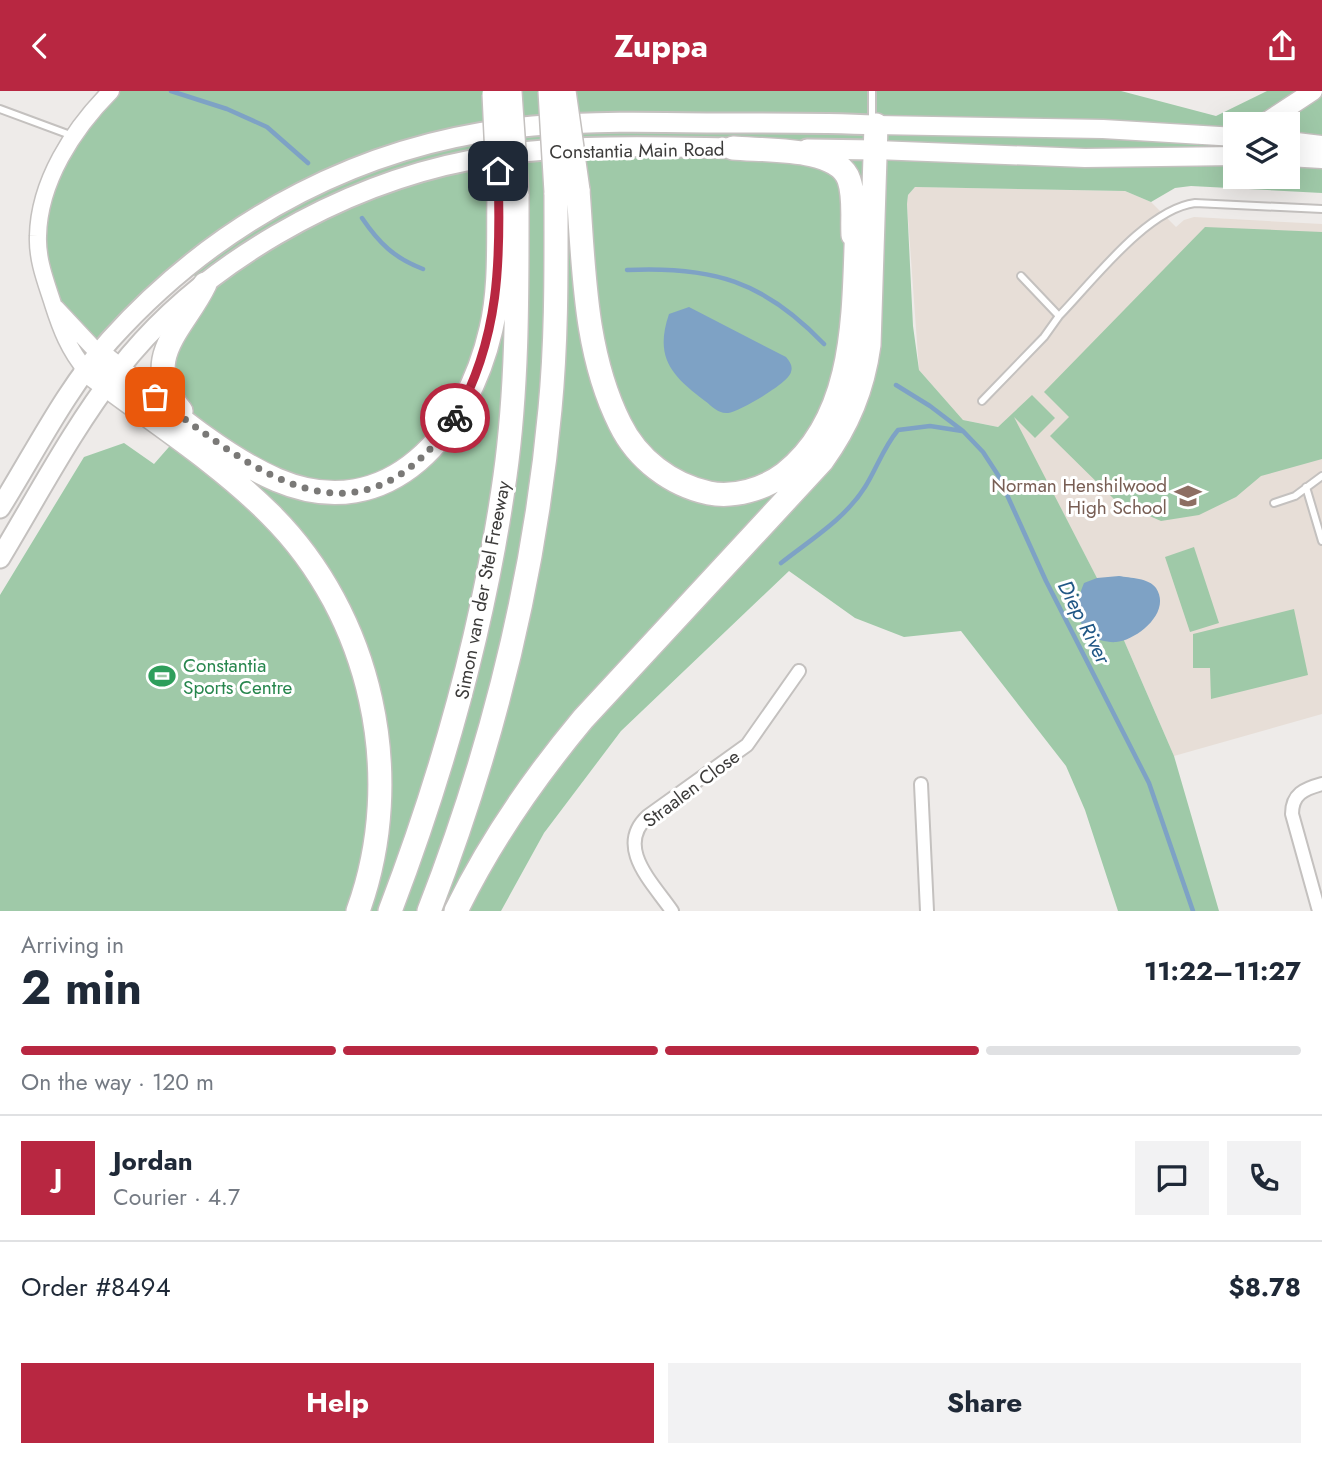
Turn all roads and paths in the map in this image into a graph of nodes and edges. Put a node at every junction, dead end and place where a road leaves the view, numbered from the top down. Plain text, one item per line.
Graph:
1 (111, 91) edge
2 (550, 91) edge
3 (564, 91) edge
4 (872, 91) edge
5 (1313, 91) edge
6 (502, 92) edge
7 (0, 109) edge
8 (1290, 112) edge
9 (870, 124) junction
10 (1223, 132) edge
11 (1188, 133) junction
12 (74, 136) junction
13 (1223, 136) edge
14 (1300, 142) edge
15 (1322, 145) edge
16 (733, 148) junction
17 (868, 149) junction
18 (1223, 152) edge
19 (1206, 155) junction
20 (1223, 156) edge
21 (1300, 158) edge
22 (1322, 159) edge
23 (567, 191) junction
24 (508, 196) junction
25 (1322, 209) edge
26 (856, 252) junction
27 (1021, 276) dead end
28 (205, 284) junction
29 (1059, 316) junction
30 (93, 362) junction
31 (113, 377) junction
32 (982, 401) dead end
33 (190, 423) junction
34 (1322, 476) edge
35 (1306, 487) junction
36 (1274, 503) dead end
37 (0, 508) edge
38 (1322, 541) edge
39 (0, 558) edge
40 (799, 671) dead end
41 (921, 784) dead end
42 (1322, 784) edge
43 (358, 911) edge
44 (390, 911) edge
45 (429, 911) edge
46 (456, 911) edge
47 (672, 911) edge
48 (927, 911) edge
49 (1319, 911) edge

1 - 12 street
2 - 23 highway, Simon van der Stel Freeway, bridge
3 - 23 highway, bridge
4 - 9 lane
5 - 8 main road
6 - 24 highway, bridge
7 - 12 lane
9 - 11 main road, Constantia Main Road
9 - 17 highway
9 - 30 main road, Constantia Main Road
10 - 11 main road
11 - 13 main road, Constantia Main Road
12 - 30 street
14 - 15 main road
16 - 17 main road, Constantia Main Road
16 - 26 highway
16 - 28 main road, Constantia Main Road
17 - 19 main road, Constantia Main Road
17 - 26 highway
17 - 46 highway
18 - 19 main road
19 - 20 main road, Constantia Main Road
21 - 22 main road
23 - 26 highway
23 - 45 highway, Simon van der Stel Freeway
24 - 33 highway
24 - 44 highway, Simon van der Stel Freeway
25 - 29 lane
27 - 29 lane
28 - 31 main road, Constantia Main Road
28 - 33 highway
29 - 32 lane
30 - 31 highway
30 - 37 main road, Constantia Main Road
31 - 33 highway
31 - 39 main road, Constantia Main Road
31 - 43 highway
34 - 35 lane
35 - 36 lane
35 - 38 lane
40 - 47 street, Straalen Close
41 - 48 street
42 - 49 street

